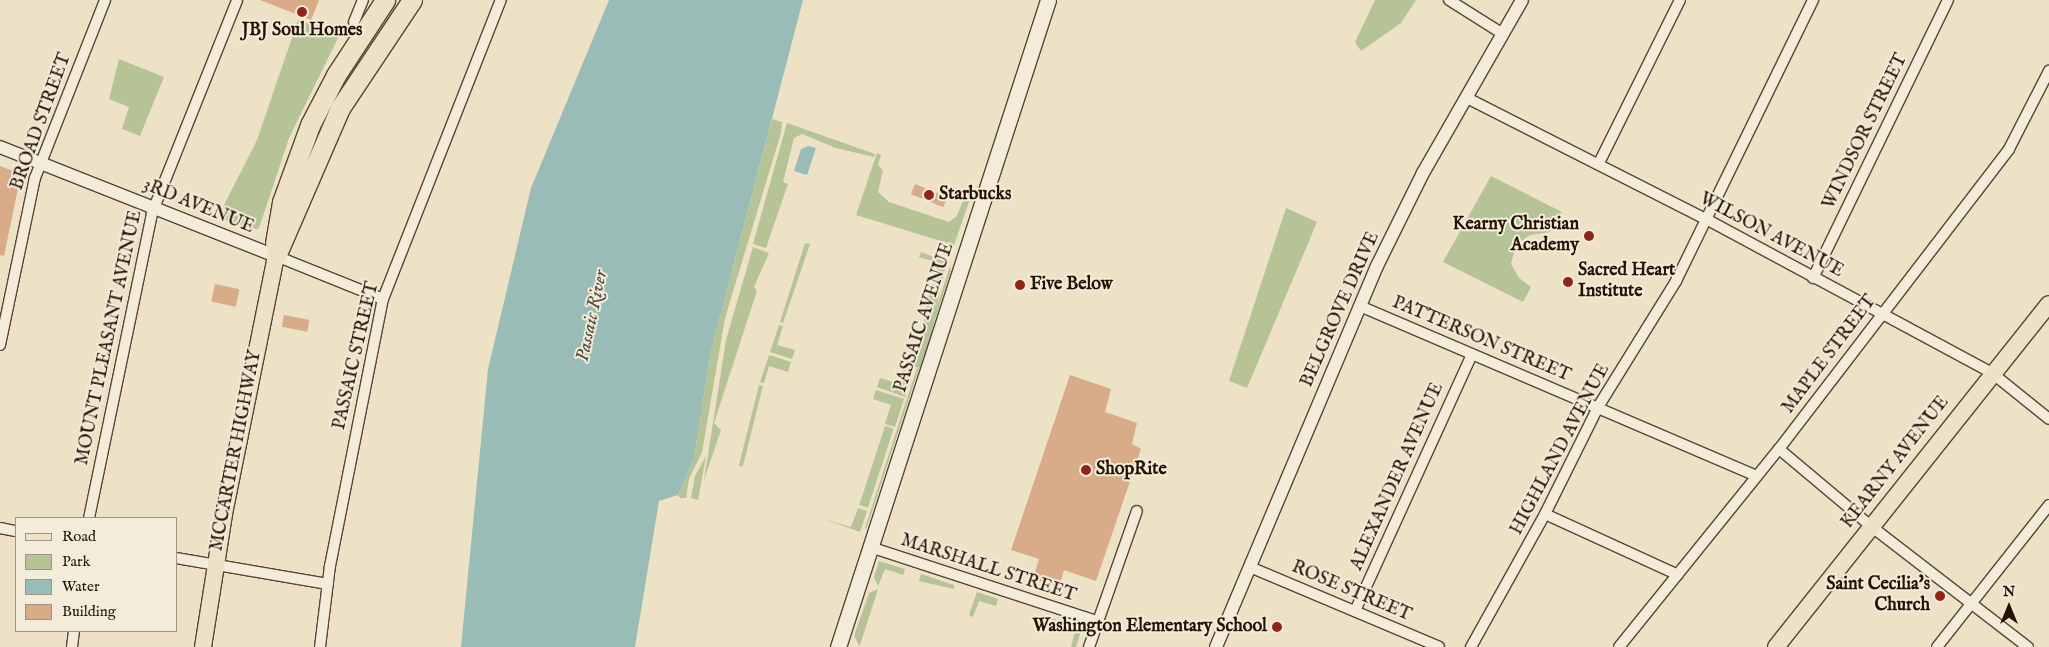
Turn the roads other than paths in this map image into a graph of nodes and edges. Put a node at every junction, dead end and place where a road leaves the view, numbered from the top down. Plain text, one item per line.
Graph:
1 (105, 0) edge
2 (237, 0) edge
3 (363, 0) edge
4 (385, 0) edge
5 (412, 0) edge
6 (1048, 0) edge
7 (1449, 0) edge
8 (1522, 0) edge
9 (1680, 0) edge
10 (1813, 0) edge
11 (1948, 0) edge
12 (497, 1) edge
13 (354, 22) dead end
14 (1503, 34) junction
15 (2049, 71) edge
16 (1467, 98) junction
17 (0, 147) edge
18 (41, 163) junction
19 (1599, 163) junction
20 (154, 208) junction
21 (1706, 220) junction
22 (276, 256) junction
23 (1813, 278) junction
24 (383, 299) junction
25 (2049, 304) edge
26 (1360, 306) junction
27 (1882, 314) junction
28 (0, 345) edge
29 (1471, 356) junction
30 (1992, 373) junction
31 (1598, 407) junction
32 (2049, 420) edge
33 (1779, 449) junction
34 (1755, 475) junction
35 (2049, 505) edge
36 (1137, 511) dead end
37 (1545, 514) junction
38 (89, 517) edge
39 (1872, 527) junction
40 (0, 528) edge
41 (15, 531) edge
42 (870, 547) junction
43 (178, 558) edge
44 (215, 564) junction
45 (1250, 567) junction
46 (1678, 575) junction
47 (328, 584) junction
48 (1972, 604) junction
49 (1355, 612) junction
50 (1097, 621) junction
51 (74, 632) edge
52 (72, 647) edge
53 (203, 647) edge
54 (320, 647) edge
55 (838, 647) edge
56 (1089, 647) edge
57 (1216, 647) edge
58 (1439, 647) edge
59 (1471, 647) edge
60 (1620, 647) edge
61 (1776, 647) edge
62 (1937, 647) edge
63 (2028, 647) edge

1 - 18 street, BROAD STREET
2 - 20 street, MOUNT PLEASANT AVENUE
3 - 13 street
4 - 22 highway, MCCARTER HIGHWAY
5 - 22 highway, MCCARTER HIGHWAY
6 - 42 main road, PASSAIC AVENUE
7 - 14 street
8 - 14 street, BELGROVE DRIVE
9 - 19 street
10 - 21 street, HIGHLAND AVENUE
11 - 23 street, WINDSOR STREET
12 - 24 street, PASSAIC STREET
14 - 16 street, BELGROVE DRIVE
15 - 27 street, MAPLE STREET
16 - 19 street, WILSON AVENUE
16 - 26 street, BELGROVE DRIVE
17 - 18 street, 3RD AVENUE
18 - 20 street, 3RD AVENUE
18 - 28 street, BROAD STREET
19 - 21 street, WILSON AVENUE
20 - 22 street, 3RD AVENUE
20 - 38 street, MOUNT PLEASANT AVENUE
21 - 23 street, WILSON AVENUE
21 - 31 street, HIGHLAND AVENUE
22 - 24 street, 3RD AVENUE
22 - 44 main road, MCCARTER HIGHWAY
23 - 27 street, WILSON AVENUE
24 - 47 street, PASSAIC STREET
25 - 30 main road, KEARNY AVENUE
26 - 29 street, PATTERSON STREET
26 - 45 street, BELGROVE DRIVE
27 - 30 street, WILSON AVENUE
27 - 33 street, MAPLE STREET
29 - 31 street, PATTERSON STREET
29 - 49 street, ALEXANDER AVENUE
30 - 32 street, WILSON AVENUE
30 - 39 main road, KEARNY AVENUE
31 - 34 street, PATTERSON STREET
31 - 37 street, HIGHLAND AVENUE
33 - 34 street, MAPLE STREET
33 - 39 street
34 - 46 street, MAPLE STREET
35 - 48 street
36 - 50 street
37 - 46 street
37 - 59 street, HIGHLAND AVENUE
39 - 48 street
39 - 61 main road, KEARNY AVENUE
40 - 41 street
42 - 50 street, MARSHALL STREET
42 - 55 main road, PASSAIC AVENUE
43 - 44 street
44 - 47 street
44 - 53 main road, MCCARTER HIGHWAY
45 - 49 street, ROSE STREET
45 - 57 street, BELGROVE DRIVE
46 - 60 street, MAPLE STREET
47 - 54 street, PASSAIC STREET
48 - 62 street
48 - 63 street
49 - 58 street, ROSE STREET
50 - 56 street
51 - 52 street

